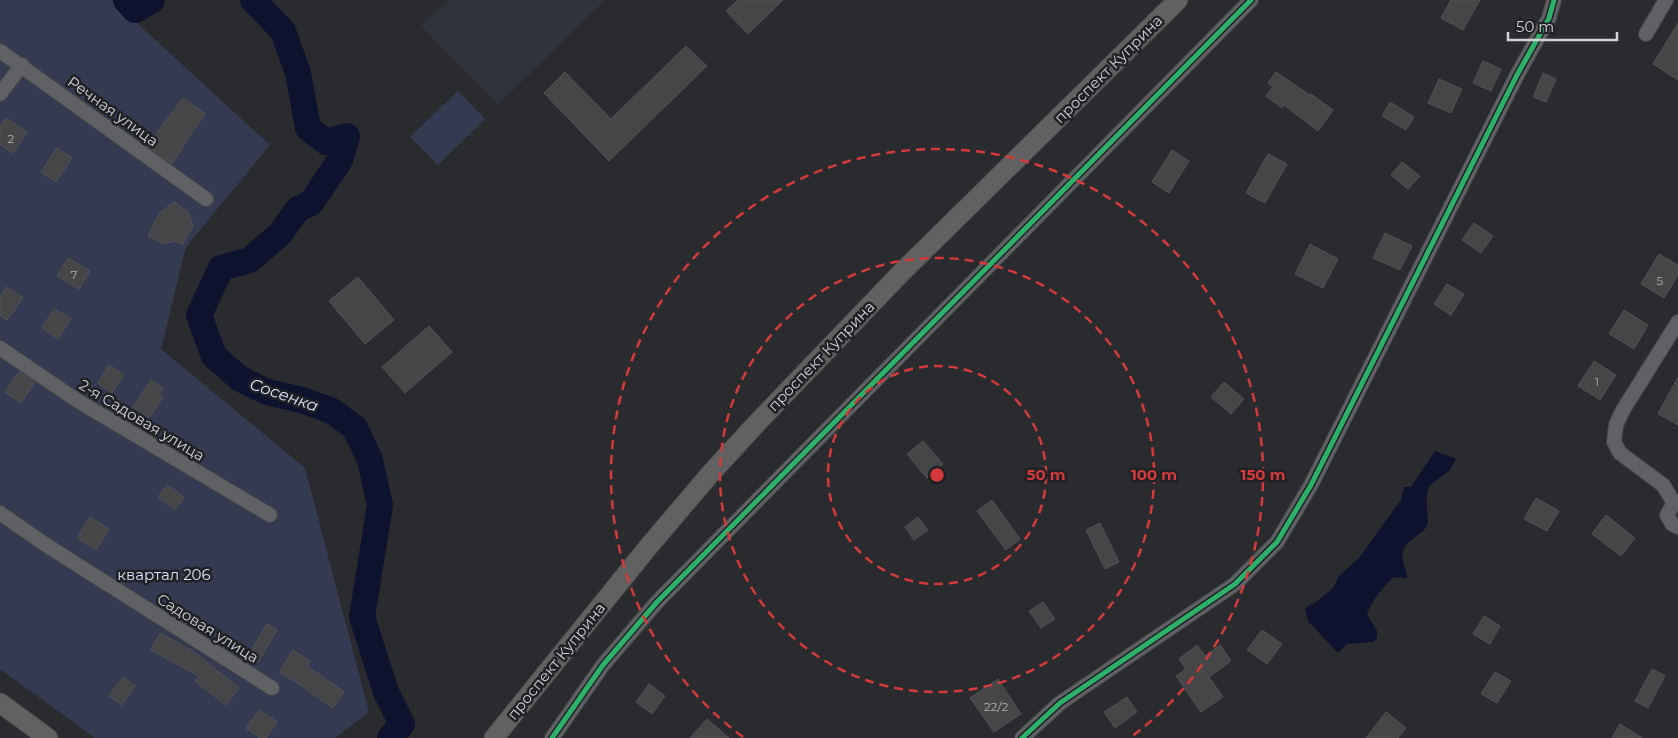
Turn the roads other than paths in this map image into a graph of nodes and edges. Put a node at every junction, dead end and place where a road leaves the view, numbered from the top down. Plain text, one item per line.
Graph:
1 (1178, 0) edge
2 (1251, 0) edge
3 (1554, 0) edge
4 (1666, 0) edge
5 (1646, 34) dead end
6 (0, 51) edge
7 (22, 65) junction
8 (0, 94) edge
9 (206, 199) dead end
10 (1678, 322) edge
11 (0, 348) edge
12 (0, 514) edge
13 (270, 515) dead end
14 (1678, 527) edge
15 (272, 688) dead end
16 (0, 703) edge
17 (48, 738) edge
18 (494, 738) edge
19 (552, 738) edge
20 (1022, 738) edge

1 - 18 main road, проспект Куприна
2 - 19 street
3 - 20 street
4 - 5 street
6 - 7 street, Речная улица
7 - 8 street
7 - 9 street, Речная улица
10 - 14 street
11 - 13 street, 2-я Садовая улица
12 - 15 street, Садовая улица
16 - 17 main road

